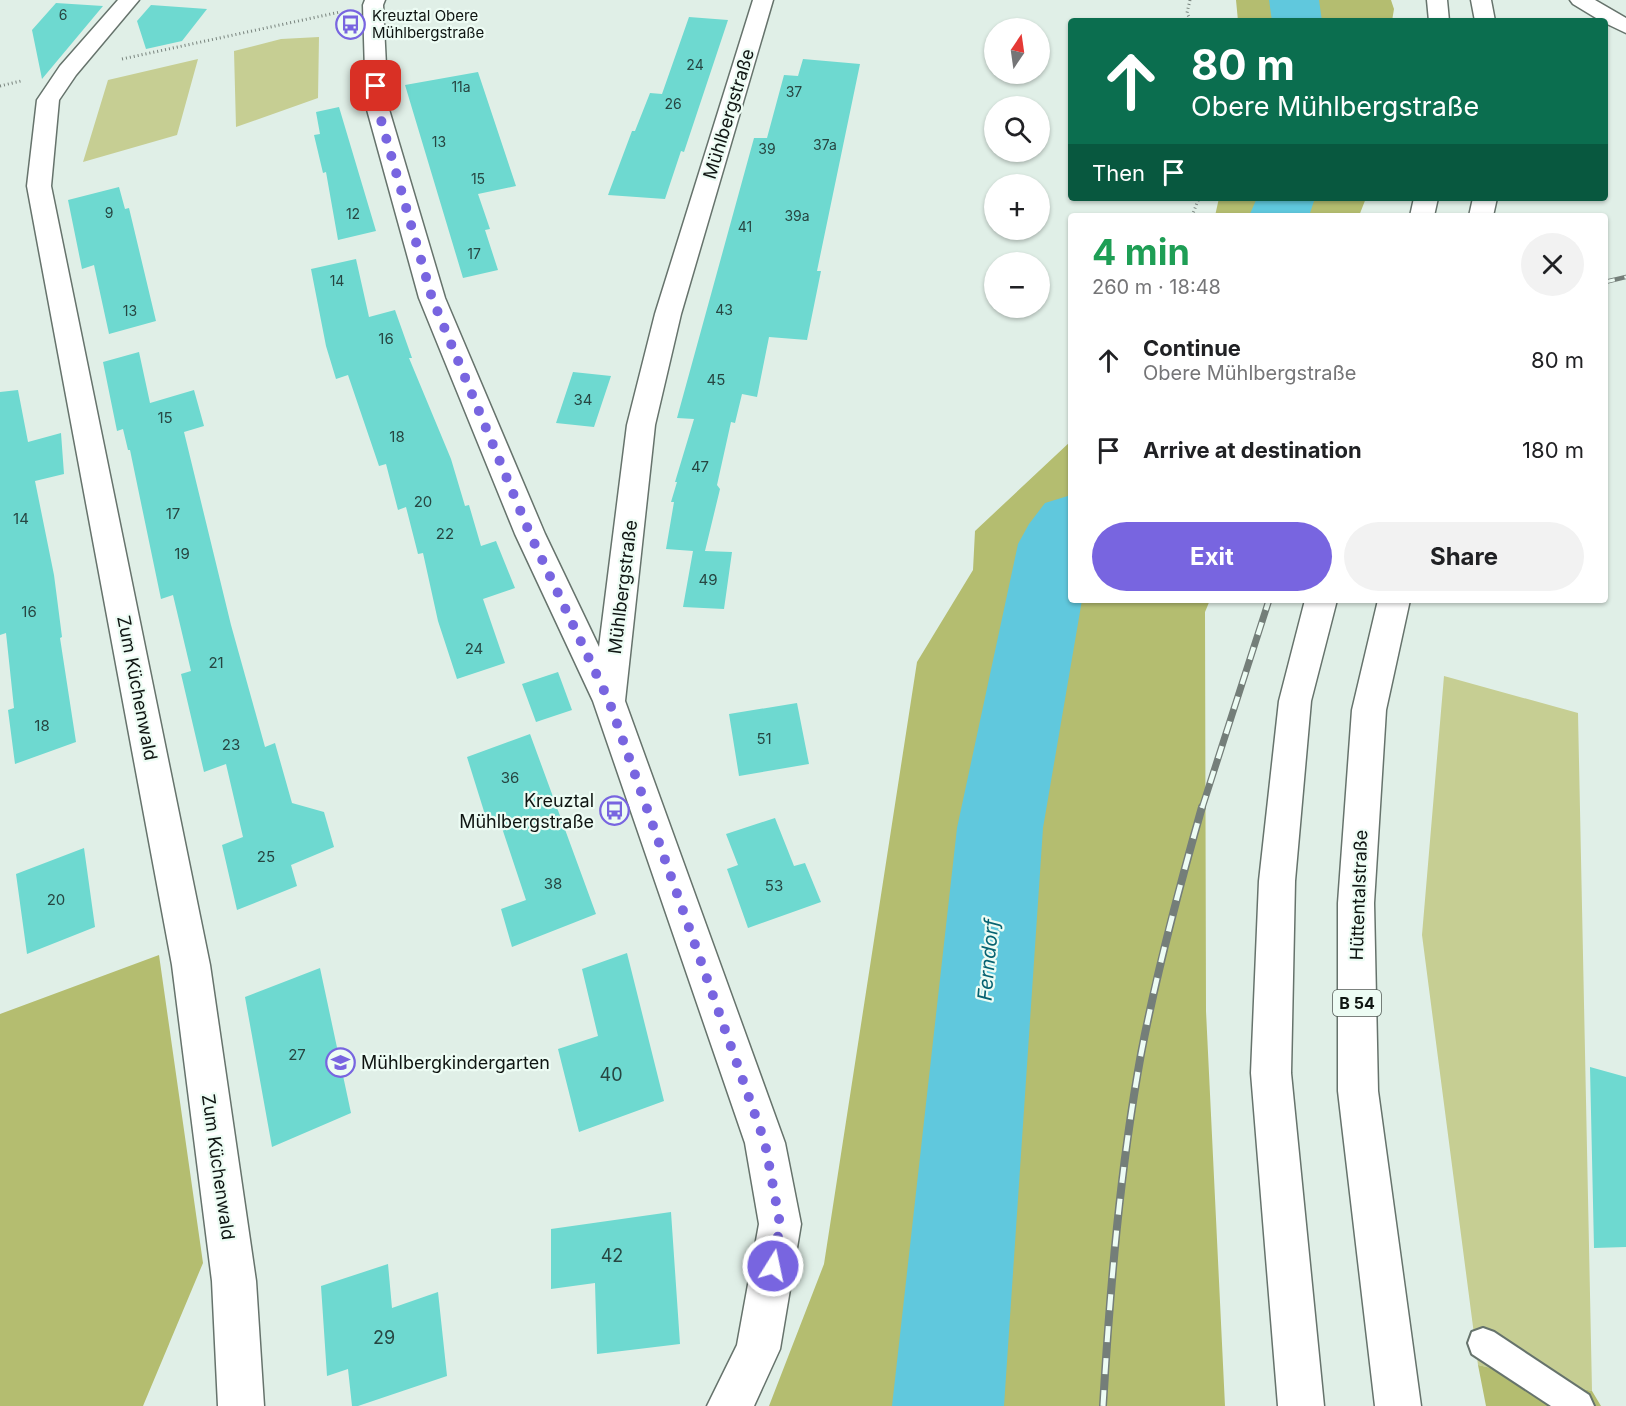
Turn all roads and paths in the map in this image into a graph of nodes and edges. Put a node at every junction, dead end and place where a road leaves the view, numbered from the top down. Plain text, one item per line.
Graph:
1 (129, 0) edge
2 (763, 0) edge
3 (1190, 0) edge
4 (1437, 0) edge
5 (1481, 0) edge
6 (1580, 0) edge
7 (374, 2) edge
8 (1190, 18) edge
9 (1439, 18) edge
10 (1484, 18) edge
11 (1626, 27) edge
12 (68, 71) junction
13 (1320, 603) edge
14 (1393, 603) edge
15 (609, 701) junction
16 (1483, 1343) dead end
17 (241, 1406) edge
18 (730, 1406) edge
19 (1300, 1406) edge
20 (1398, 1406) edge
21 (1578, 1406) edge

1 - 12 main road, Zum Küchenwald
2 - 15 main road, Mühlbergstraße
3 - 8 path
4 - 9 main road
5 - 10 main road
6 - 11 main road
7 - 12 path
7 - 15 main road
12 - 17 main road, Zum Küchenwald
13 - 19 main road
14 - 20 main road, Hüttentalstraße / B 54
15 - 18 main road, Mühlbergstraße
16 - 21 lane

